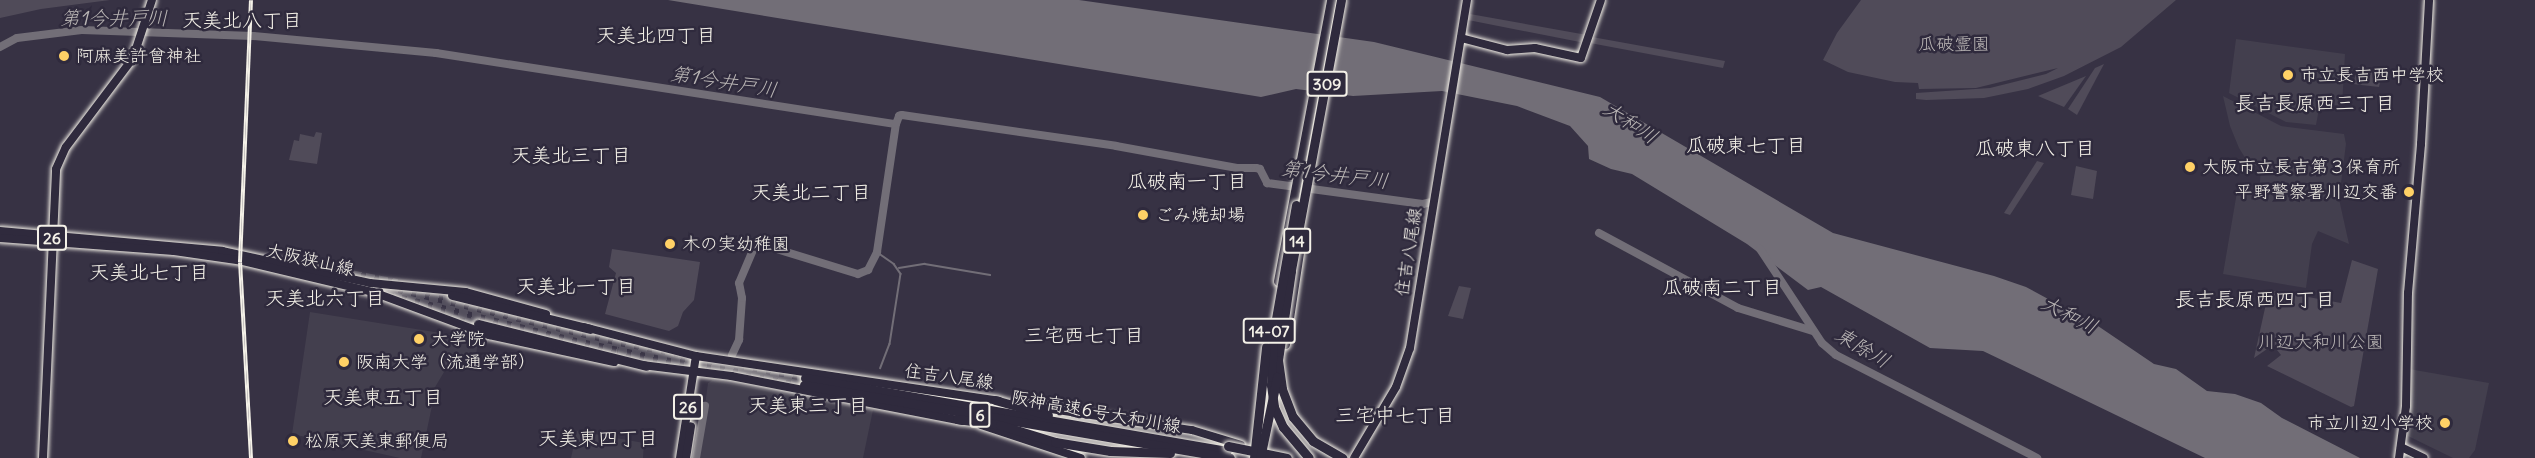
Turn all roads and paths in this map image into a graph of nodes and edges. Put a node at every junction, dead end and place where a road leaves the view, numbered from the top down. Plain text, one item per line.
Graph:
1 (152, 0) edge
2 (1333, 0) edge
3 (1342, 0) edge
4 (1601, 0) edge
5 (2429, 0) edge
6 (1466, 4) edge
7 (1461, 40) junction
8 (1317, 129) junction
9 (1296, 205) junction
10 (0, 231) edge
11 (0, 238) edge
12 (52, 239) junction
13 (452, 295) dead end
14 (478, 324) tunnel mouth
15 (590, 329) junction
16 (699, 357) junction
17 (646, 366) junction
18 (697, 371) junction
19 (805, 382) tunnel mouth
20 (995, 400) junction
21 (957, 419) junction
22 (1156, 443) junction
23 (2401, 447) junction
24 (1252, 455) edge
25 (1263, 456) edge
26 (2399, 457) edge
27 (43, 458) edge
28 (680, 458) edge
29 (686, 458) edge
30 (1082, 458) edge
31 (1230, 458) edge
32 (1274, 458) edge
33 (1287, 458) edge
34 (1295, 458) edge
35 (1309, 458) edge
36 (1342, 458) edge
37 (1354, 458) edge
38 (2424, 458) edge

1 - 12 main road, 26
2 - 9 highway, 14
2 - 24 highway, 309, bridge
3 - 8 highway, 14, bridge
3 - 25 highway, 309, bridge
4 - 7 main road
5 - 23 main road
6 - 7 main road, 住吉八尾線
7 - 37 main road, 住吉八尾線
8 - 25 highway, 14-07, bridge
8 - 36 highway, 14, bridge
9 - 24 highway, 14-07, bridge
9 - 35 highway, 14, bridge
10 - 12 main road, 大阪狭山線 / 26
11 - 12 main road, 大阪狭山線 / 26
12 - 15 main road, 大阪狭山線 / 26
12 - 17 main road, 大阪狭山線 / 26
12 - 27 main road, 26
13 - 15 highway
14 - 17 highway
15 - 16 main road, 大阪狭山線 / 26
16 - 18 main road, 26
16 - 20 main road, 住吉八尾線
17 - 18 main road, 大阪狭山線 / 26
18 - 21 main road
18 - 28 main road, 26
18 - 29 main road, 26
19 - 22 highway, 阪神高速6号大和川線 / 6
20 - 22 highway
20 - 24 main road, 住吉八尾線
21 - 22 highway
21 - 30 main road
22 - 31 highway
22 - 32 highway, 阪神高速6号大和川線 / 6, bridge
22 - 33 highway, bridge
23 - 26 main road
23 - 38 main road
24 - 25 main road, 住吉八尾線
25 - 34 main road, 住吉八尾線

